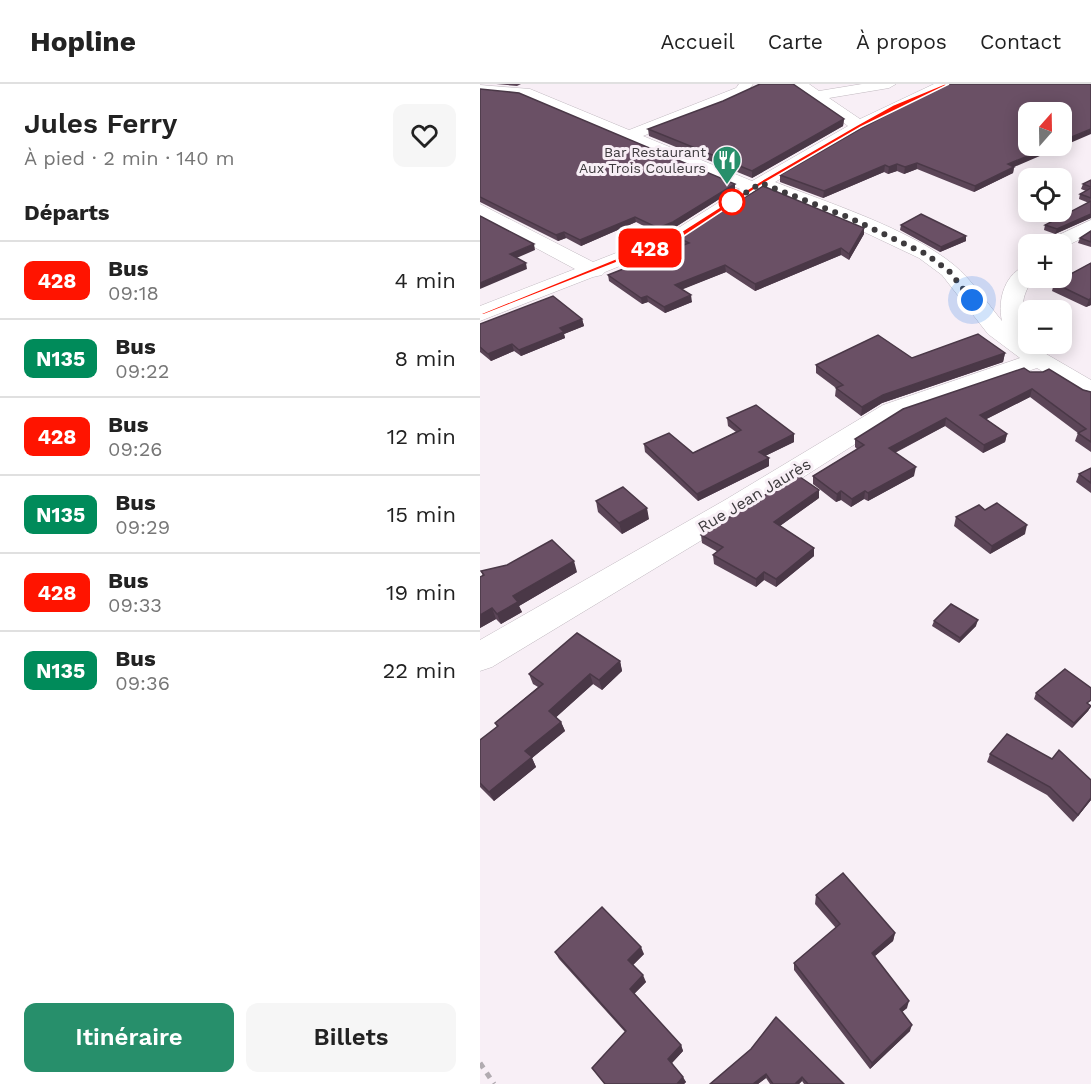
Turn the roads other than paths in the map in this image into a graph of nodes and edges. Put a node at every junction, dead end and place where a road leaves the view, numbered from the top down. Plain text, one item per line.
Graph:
1 (746, 84) edge
2 (888, 84) edge
3 (946, 84) edge
4 (806, 87) edge
5 (520, 89) edge
6 (483, 91) edge
7 (859, 126) junction
8 (631, 135) junction
9 (757, 186) junction
10 (480, 210) edge
11 (1091, 226) edge
12 (1072, 236) edge
13 (595, 270) junction
14 (1018, 285) edge
15 (480, 314) edge
16 (1018, 325) edge
17 (1018, 344) edge
18 (1024, 354) edge
19 (1032, 354) edge
20 (1091, 391) edge
21 (480, 657) edge

1 - 8 street
2 - 4 street
3 - 7 street
4 - 7 street
5 - 6 street
5 - 8 street
7 - 9 street
8 - 9 street
9 - 13 street
9 - 17 street
10 - 13 street
11 - 12 street
13 - 15 street
14 - 16 street
18 - 21 street, Rue Jean Jaurès
19 - 20 street

